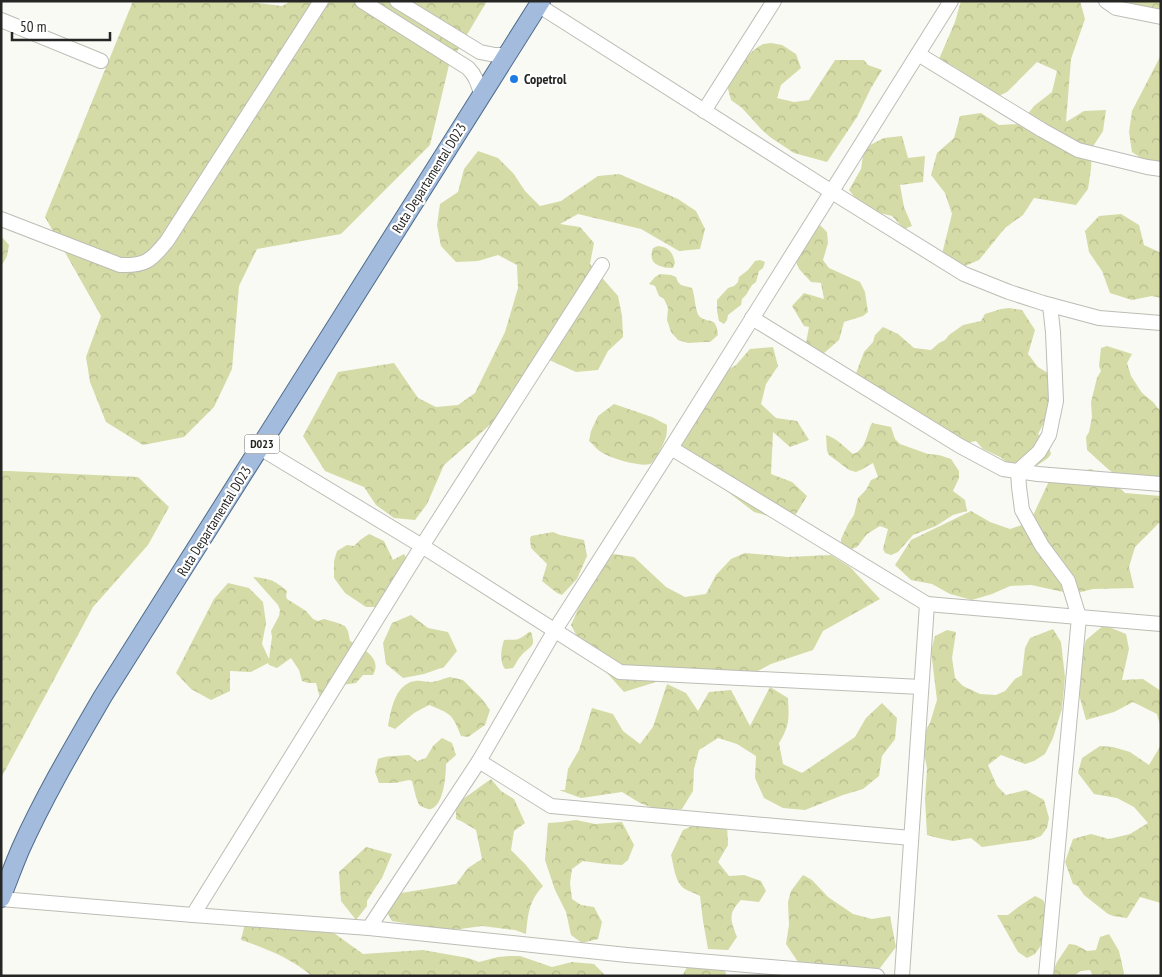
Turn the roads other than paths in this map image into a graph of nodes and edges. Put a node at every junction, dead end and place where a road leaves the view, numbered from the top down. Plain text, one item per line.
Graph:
1 (321, 1) edge
2 (362, 1) edge
3 (397, 1) edge
4 (774, 1) edge
5 (951, 1) edge
6 (1106, 1) edge
7 (539, 3) edge
8 (1161, 17) edge
9 (1, 20) edge
10 (918, 54) junction
11 (507, 55) junction
12 (101, 61) dead end
13 (481, 95) junction
14 (704, 111) junction
15 (1161, 169) edge
16 (832, 192) junction
17 (1, 219) edge
18 (602, 265) dead end
19 (1050, 305) junction
20 (752, 318) junction
21 (1161, 323) edge
22 (260, 448) junction
23 (671, 448) junction
24 (1018, 471) junction
25 (1161, 484) edge
26 (422, 546) junction
27 (927, 604) junction
28 (1079, 617) junction
29 (1161, 624) edge
30 (555, 630) junction
31 (921, 687) junction
32 (479, 761) junction
33 (911, 838) junction
34 (1, 898) edge
35 (193, 915) junction
36 (369, 928) junction
37 (877, 976) edge
38 (902, 976) edge
39 (1046, 976) edge

1 - 17 street
2 - 13 street
3 - 11 street
4 - 14 street
5 - 10 street
6 - 8 street
7 - 11 main road, Ruta Departamental D023 / D023
7 - 14 street
9 - 12 street
10 - 15 street
10 - 16 street
11 - 13 main road, Ruta Departamental D023 / D023
13 - 22 main road, Ruta Departamental D023 / D023
14 - 16 street
16 - 19 street
16 - 20 street
18 - 26 street
19 - 21 street
19 - 24 street
20 - 23 street
20 - 24 street
22 - 26 street
22 - 34 main road, Ruta Departamental D023 / D023
23 - 27 street
23 - 30 street
24 - 25 street
24 - 28 street
26 - 30 street
26 - 35 street
27 - 28 street
27 - 31 street
28 - 29 street
28 - 39 street
30 - 31 street
30 - 32 street
31 - 33 street
32 - 33 street
32 - 36 street
33 - 38 street
34 - 35 street
35 - 36 street
36 - 37 street

